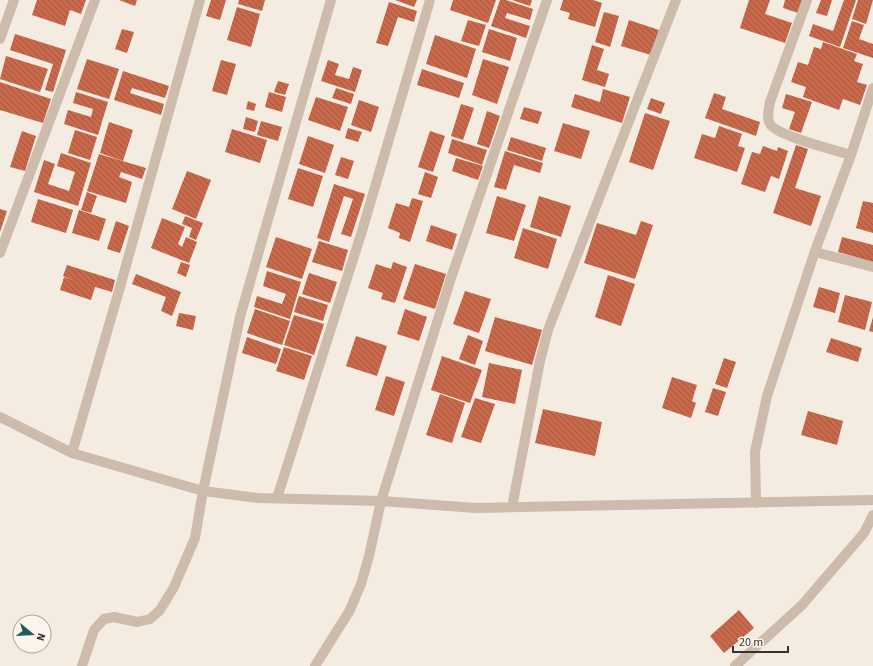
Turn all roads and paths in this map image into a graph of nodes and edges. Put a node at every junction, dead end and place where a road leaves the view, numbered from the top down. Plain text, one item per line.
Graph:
1 (14, 0) edge
2 (95, 0) edge
3 (200, 0) edge
4 (331, 0) edge
5 (430, 0) edge
6 (547, 0) edge
7 (676, 0) edge
8 (807, 0) edge
9 (0, 39) edge
10 (873, 88) edge
11 (851, 155) junction
12 (815, 252) junction
13 (0, 254) edge
14 (873, 267) edge
15 (0, 417) edge
16 (72, 453) junction
17 (203, 491) junction
18 (277, 498) junction
19 (381, 500) junction
20 (873, 500) edge
21 (756, 503) junction
22 (512, 507) junction
23 (873, 515) edge
24 (82, 666) edge
25 (315, 666) edge
26 (735, 666) edge

1 - 9 street
2 - 13 street
3 - 16 street
4 - 17 street
5 - 18 street
6 - 19 street
7 - 22 street
8 - 11 street
10 - 11 street
11 - 12 street
12 - 14 street
12 - 21 street
15 - 16 street
16 - 17 street
17 - 18 street
17 - 24 street
18 - 19 street
19 - 22 street
19 - 25 street
20 - 21 street
21 - 22 street
23 - 26 street

